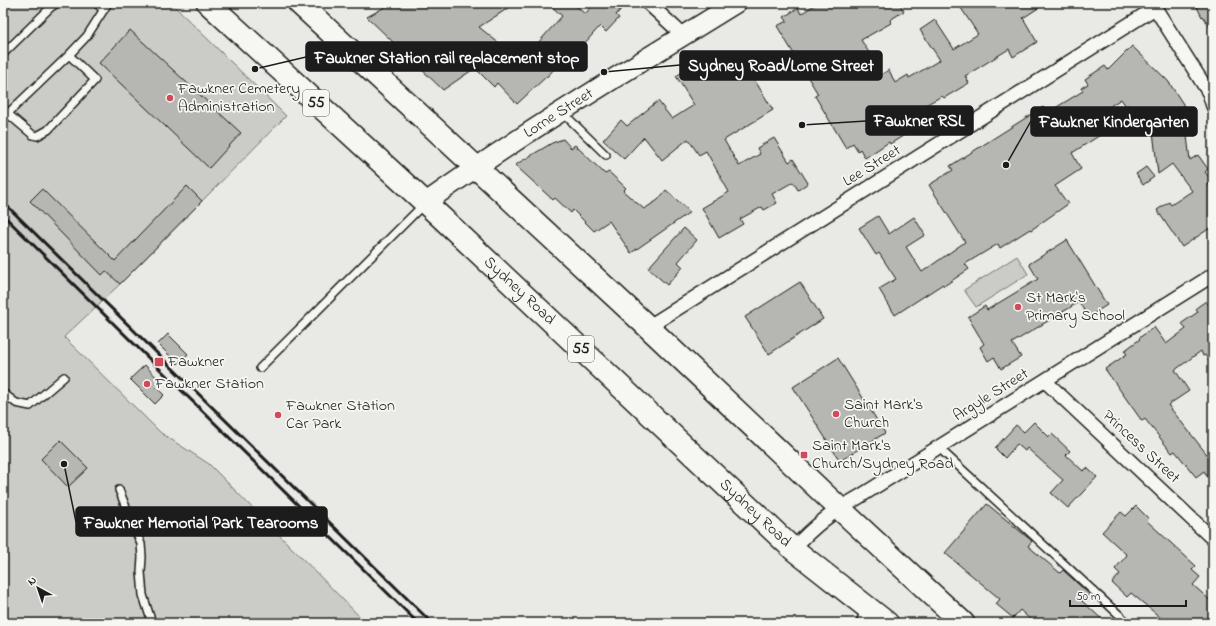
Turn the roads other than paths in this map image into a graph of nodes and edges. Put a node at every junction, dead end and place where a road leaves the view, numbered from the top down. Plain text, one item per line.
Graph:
1 (57, 3) edge
2 (96, 3) edge
3 (108, 3) edge
4 (208, 3) edge
5 (299, 3) edge
6 (648, 3) edge
7 (736, 3) edge
8 (1153, 5) edge
9 (104, 10) junction
10 (684, 36) junction
11 (3, 54) edge
12 (70, 55) junction
13 (1213, 106) edge
14 (561, 111) junction
15 (6, 116) edge
16 (606, 155) dead end
17 (475, 167) junction
18 (425, 202) junction
19 (1213, 275) edge
20 (648, 327) junction
21 (260, 368) dead end
22 (64, 376) dead end
23 (1045, 381) junction
24 (3, 393) edge
25 (939, 448) junction
26 (119, 490) dead end
27 (839, 508) junction
28 (1213, 539) edge
29 (793, 549) junction
30 (863, 615) edge
31 (152, 623) edge
32 (887, 623) edge
33 (963, 623) edge
34 (1128, 623) edge

1 - 11 lane
2 - 9 lane
3 - 9 lane
4 - 18 highway, Sydney Road / 55
5 - 17 highway
6 - 10 street
7 - 10 street, Lorne Street
8 - 13 street
8 - 20 street, Lee Street
9 - 12 lane
10 - 14 street, Lorne Street
12 - 15 lane
12 - 15 lane
14 - 16 lane
14 - 17 street, Lorne Street
17 - 18 street, Lorne Street
17 - 20 highway
18 - 21 lane
18 - 29 highway, Sydney Road / 55
19 - 23 street, Argyle Street
20 - 27 highway
22 - 24 lane
23 - 25 street, Argyle Street
23 - 28 street, Princess Street
25 - 27 street, Argyle Street
25 - 34 lane
26 - 31 lane
27 - 29 street, Argyle Street
27 - 33 highway
29 - 30 highway, Sydney Road / 55
30 - 32 highway, Sydney Road / 55

